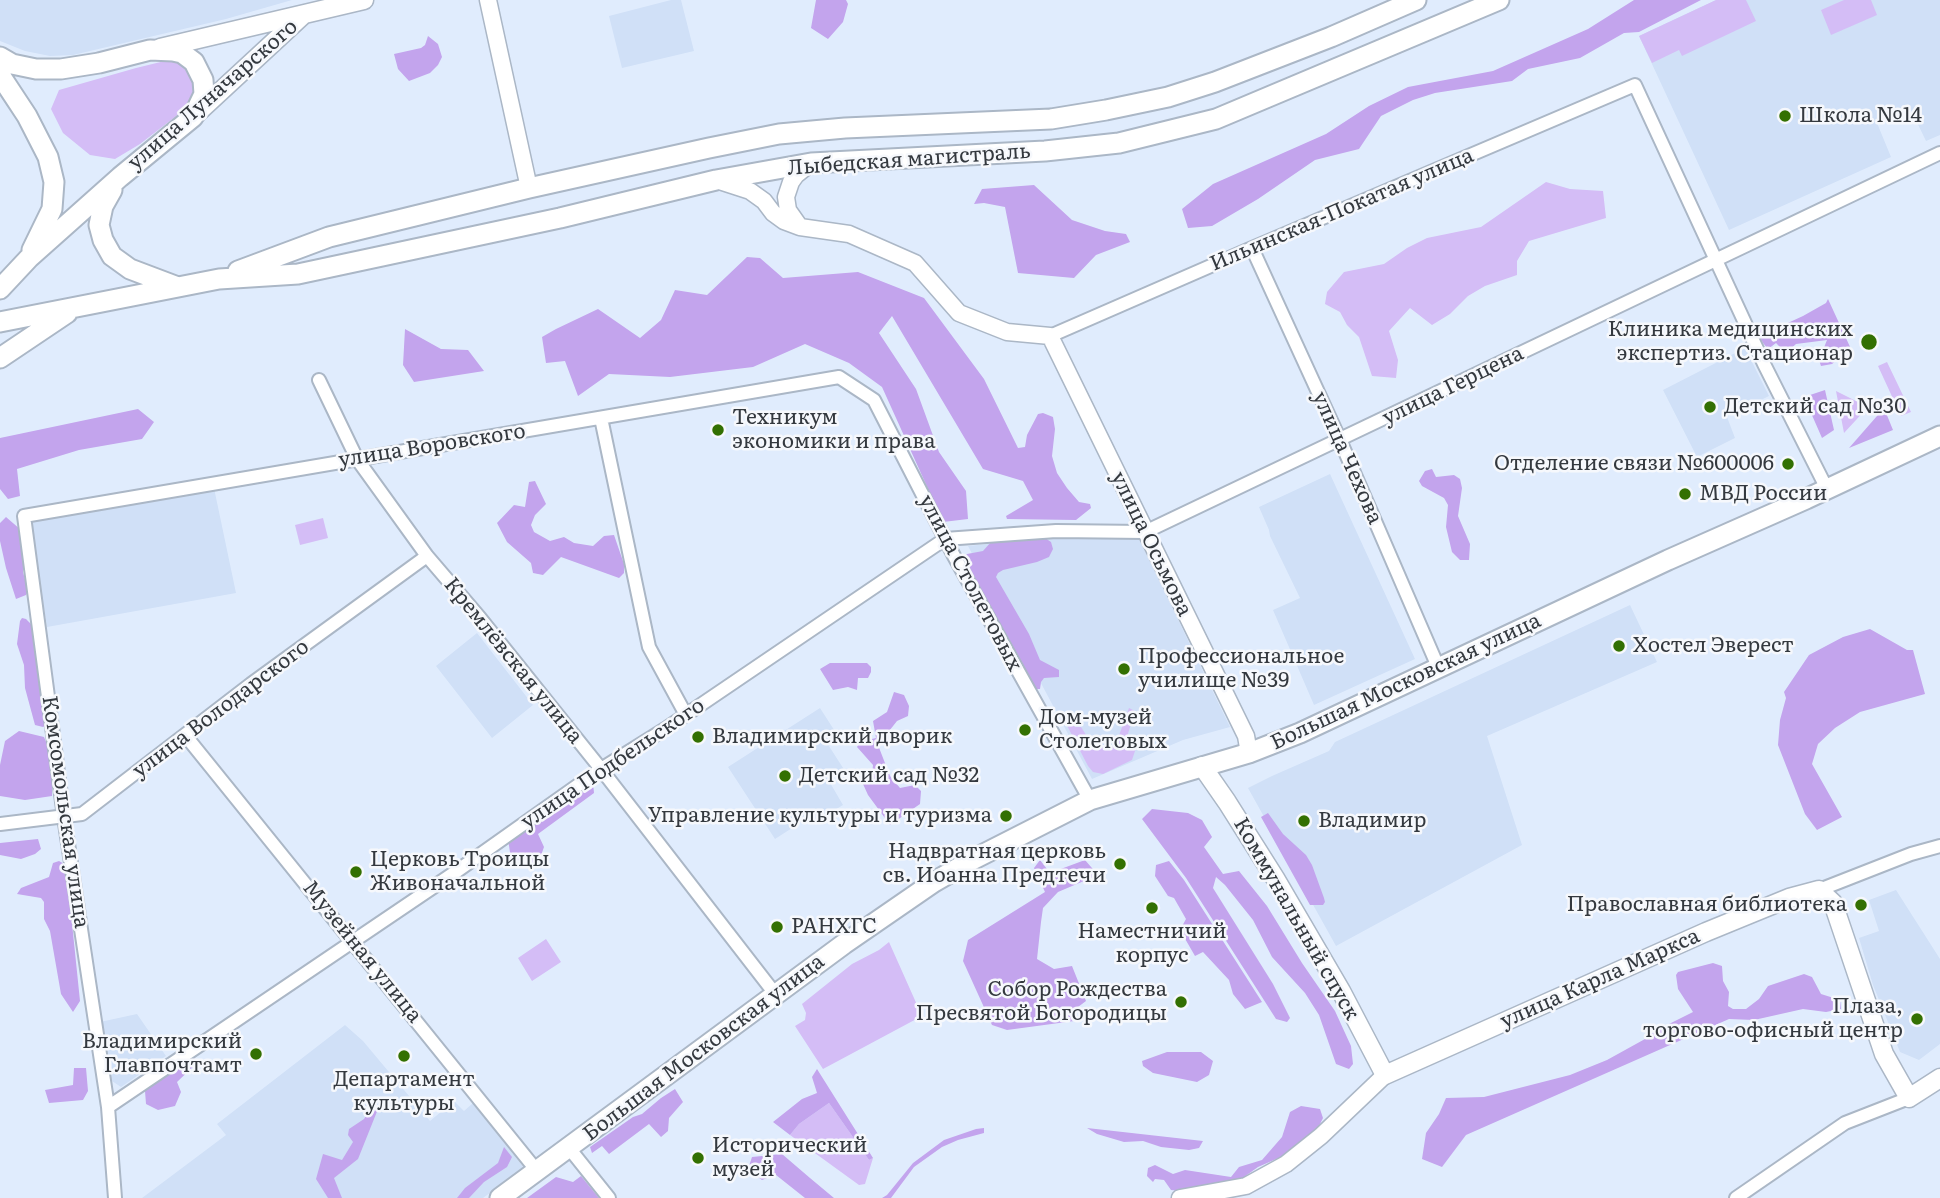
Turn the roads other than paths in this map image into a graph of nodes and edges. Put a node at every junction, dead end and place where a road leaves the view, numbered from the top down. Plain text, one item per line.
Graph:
1 (364, 0) edge
2 (488, 0) edge
3 (1416, 0) edge
4 (1499, 0) edge
5 (306, 13) junction
6 (149, 50) junction
7 (0, 57) edge
8 (0, 75) edge
9 (193, 117) junction
10 (1940, 153) edge
11 (811, 163) junction
12 (120, 177) junction
13 (716, 180) junction
14 (529, 188) junction
15 (800, 227) junction
16 (1252, 248) junction
17 (29, 258) junction
18 (1716, 261) junction
19 (219, 279) junction
20 (176, 287) junction
21 (0, 289) edge
22 (73, 308) junction
23 (0, 322) edge
24 (1049, 336) junction
25 (0, 358) edge
26 (839, 377) joint
27 (318, 380) dead end
28 (601, 418) junction
29 (1940, 436) edge
30 (1340, 440) junction
31 (357, 459) junction
32 (1827, 489) junction
33 (24, 516) joint
34 (1145, 532) junction
35 (945, 540) junction
36 (427, 556) junction
37 (1439, 669) junction
38 (686, 715) junction
39 (185, 735) junction
40 (1249, 753) junction
41 (1202, 766) junction
42 (601, 769) junction
43 (1090, 800) junction
44 (64, 817) junction
45 (0, 824) edge
46 (1940, 846) edge
47 (1819, 890) junction
48 (353, 941) junction
49 (776, 995) junction
50 (1385, 1075) junction
51 (1940, 1078) edge
52 (1909, 1098) junction
53 (108, 1107) junction
54 (569, 1148) junction
55 (537, 1171) junction
56 (115, 1198) edge
57 (500, 1198) edge
58 (608, 1198) edge
59 (1180, 1198) edge
60 (1736, 1198) edge

1 - 5 main road, улица Луначарского
2 - 14 street
3 - 14 main road, Лыбедская магистраль
4 - 11 main road, Лыбедская магистраль
5 - 6 main road, улица Луначарского
5 - 9 main road, улица Луначарского
6 - 7 main road, улица Луначарского
6 - 9 main road
8 - 17 main road
9 - 12 main road, улица Луначарского
10 - 18 street, улица Герцена
11 - 13 main road, Лыбедская магистраль
11 - 15 street
12 - 17 main road, улица Луначарского
12 - 20 main road
13 - 15 street
13 - 19 main road, Лыбедская магистраль
14 - 19 main road, Лыбедская магистраль
15 - 24 street
16 - 18 street, Ильинская-Покатая улица
16 - 24 street, Ильинская-Покатая улица
16 - 30 street, улица Чехова
17 - 21 main road
18 - 30 street, улица Герцена
18 - 32 street
19 - 20 main road, Лыбедская магистраль
20 - 22 main road, Лыбедская магистраль
22 - 23 main road, Лыбедская магистраль
22 - 25 main road
24 - 34 street, улица Осьмова
26 - 28 street, улица Воровского
26 - 35 street, улица Столетовых
27 - 31 street, Кремлёвская улица
28 - 31 street, улица Воровского
28 - 38 street
29 - 32 main road, Большая Московская улица
30 - 34 street, улица Герцена
30 - 37 street, улица Чехова
31 - 33 street, улица Воровского
31 - 36 street, Кремлёвская улица
32 - 37 main road, Большая Московская улица
33 - 44 street, Комсомольская улица
34 - 35 street, улица Герцена
34 - 40 street, улица Осьмова
35 - 38 street, улица Подбельского
35 - 43 street, улица Столетовых
36 - 39 street, улица Володарского
36 - 42 street, Кремлёвская улица
37 - 40 main road, Большая Московская улица
38 - 42 street, улица Подбельского
39 - 44 street, улица Володарского
39 - 48 street, Музейная улица
40 - 41 main road, Большая Московская улица
41 - 43 main road, Большая Московская улица
41 - 50 main road, Коммунальный спуск
42 - 48 street, улица Подбельского
42 - 49 street, Кремлёвская улица
43 - 49 main road, Большая Московская улица
44 - 45 street, улица Володарского
44 - 53 street, Комсомольская улица
46 - 47 street
47 - 50 main road, улица Карла Маркса
47 - 52 main road
48 - 53 street, улица Подбельского
48 - 55 street, Музейная улица
49 - 54 main road, Большая Московская улица
50 - 59 street
51 - 52 main road
52 - 60 street
53 - 56 street, Комсомольская улица
54 - 55 main road, Большая Московская улица
54 - 58 street
55 - 57 main road, Большая Московская улица

